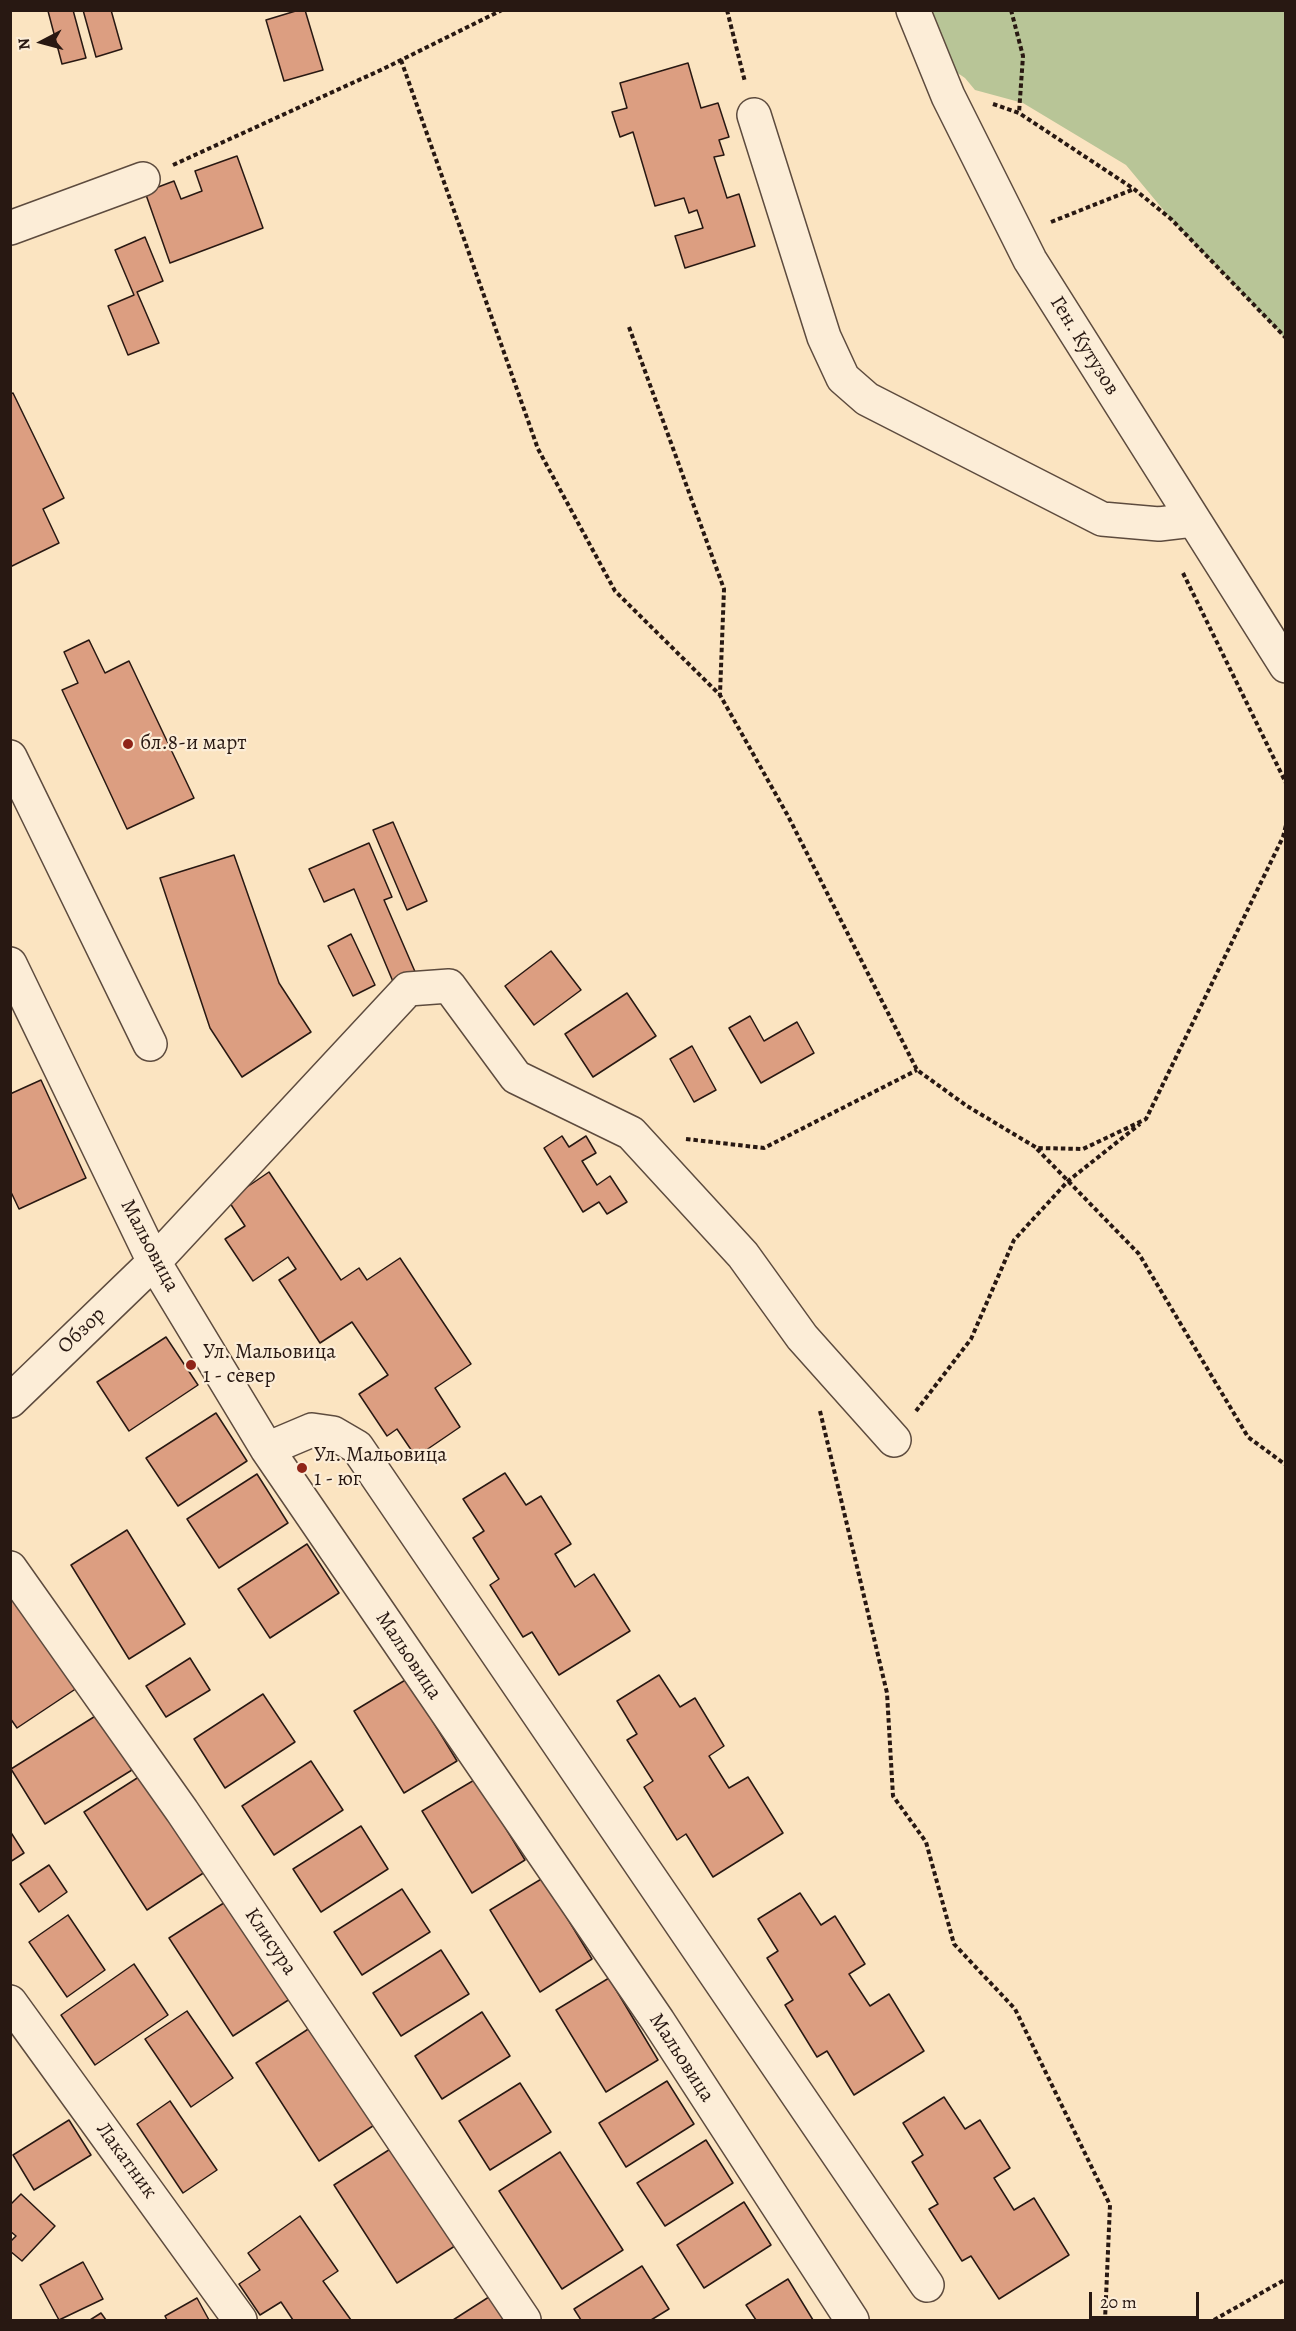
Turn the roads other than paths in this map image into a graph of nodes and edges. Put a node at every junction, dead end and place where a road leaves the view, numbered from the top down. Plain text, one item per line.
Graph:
1 (913, 10) edge
2 (754, 115) road end
3 (143, 179) road end
4 (10, 228) edge
5 (1193, 520) junction
6 (1286, 666) edge
7 (10, 757) edge
8 (10, 964) edge
9 (150, 1044) dead end
10 (154, 1262) junction
11 (10, 1401) edge
12 (894, 1440) road end
13 (267, 1449) junction
14 (10, 1568) edge
15 (10, 2002) edge
16 (927, 2285) dead end
17 (240, 2320) edge
18 (524, 2320) edge
19 (852, 2320) edge

1 - 5 street, Ген. Кутузов
2 - 5 street
3 - 4 street
5 - 6 street, Ген. Кутузов
7 - 9 street
8 - 10 street, Мальовица
10 - 11 street, Обзор
10 - 12 street, Обзор
10 - 13 street, Мальовица
13 - 16 street
13 - 19 street, Мальовица
14 - 18 street, Клисура
15 - 17 street, Лакатник

